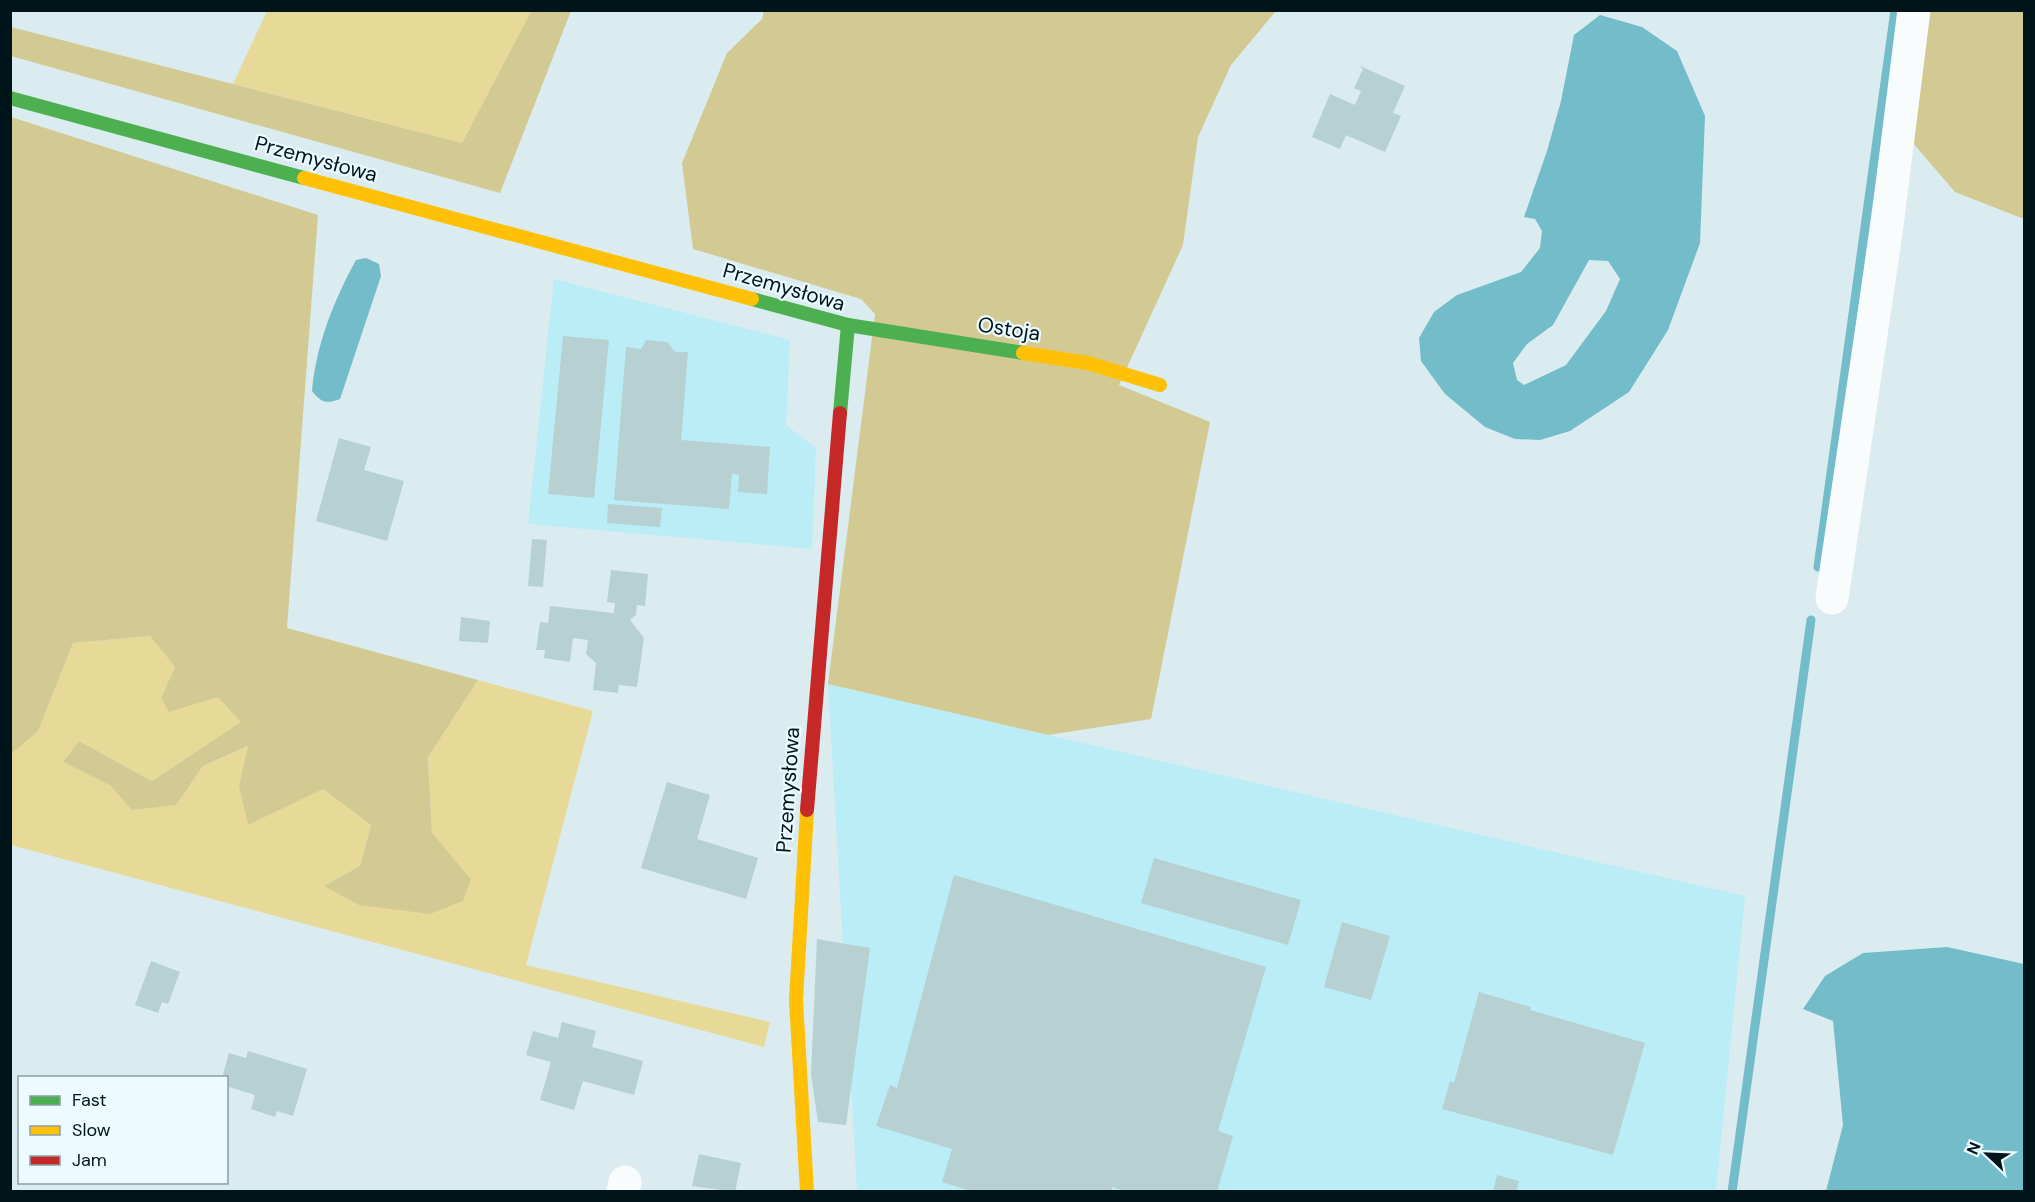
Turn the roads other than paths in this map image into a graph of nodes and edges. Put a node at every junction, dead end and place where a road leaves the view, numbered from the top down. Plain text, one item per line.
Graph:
1 (1914, 10) edge
2 (10, 98) edge
3 (848, 325) junction
4 (1160, 385) dead end
5 (1832, 598) dead end
6 (807, 1191) edge

1 - 5 street
2 - 3 street, Przemysłowa
3 - 4 street, Ostoja
3 - 6 street, Przemysłowa

